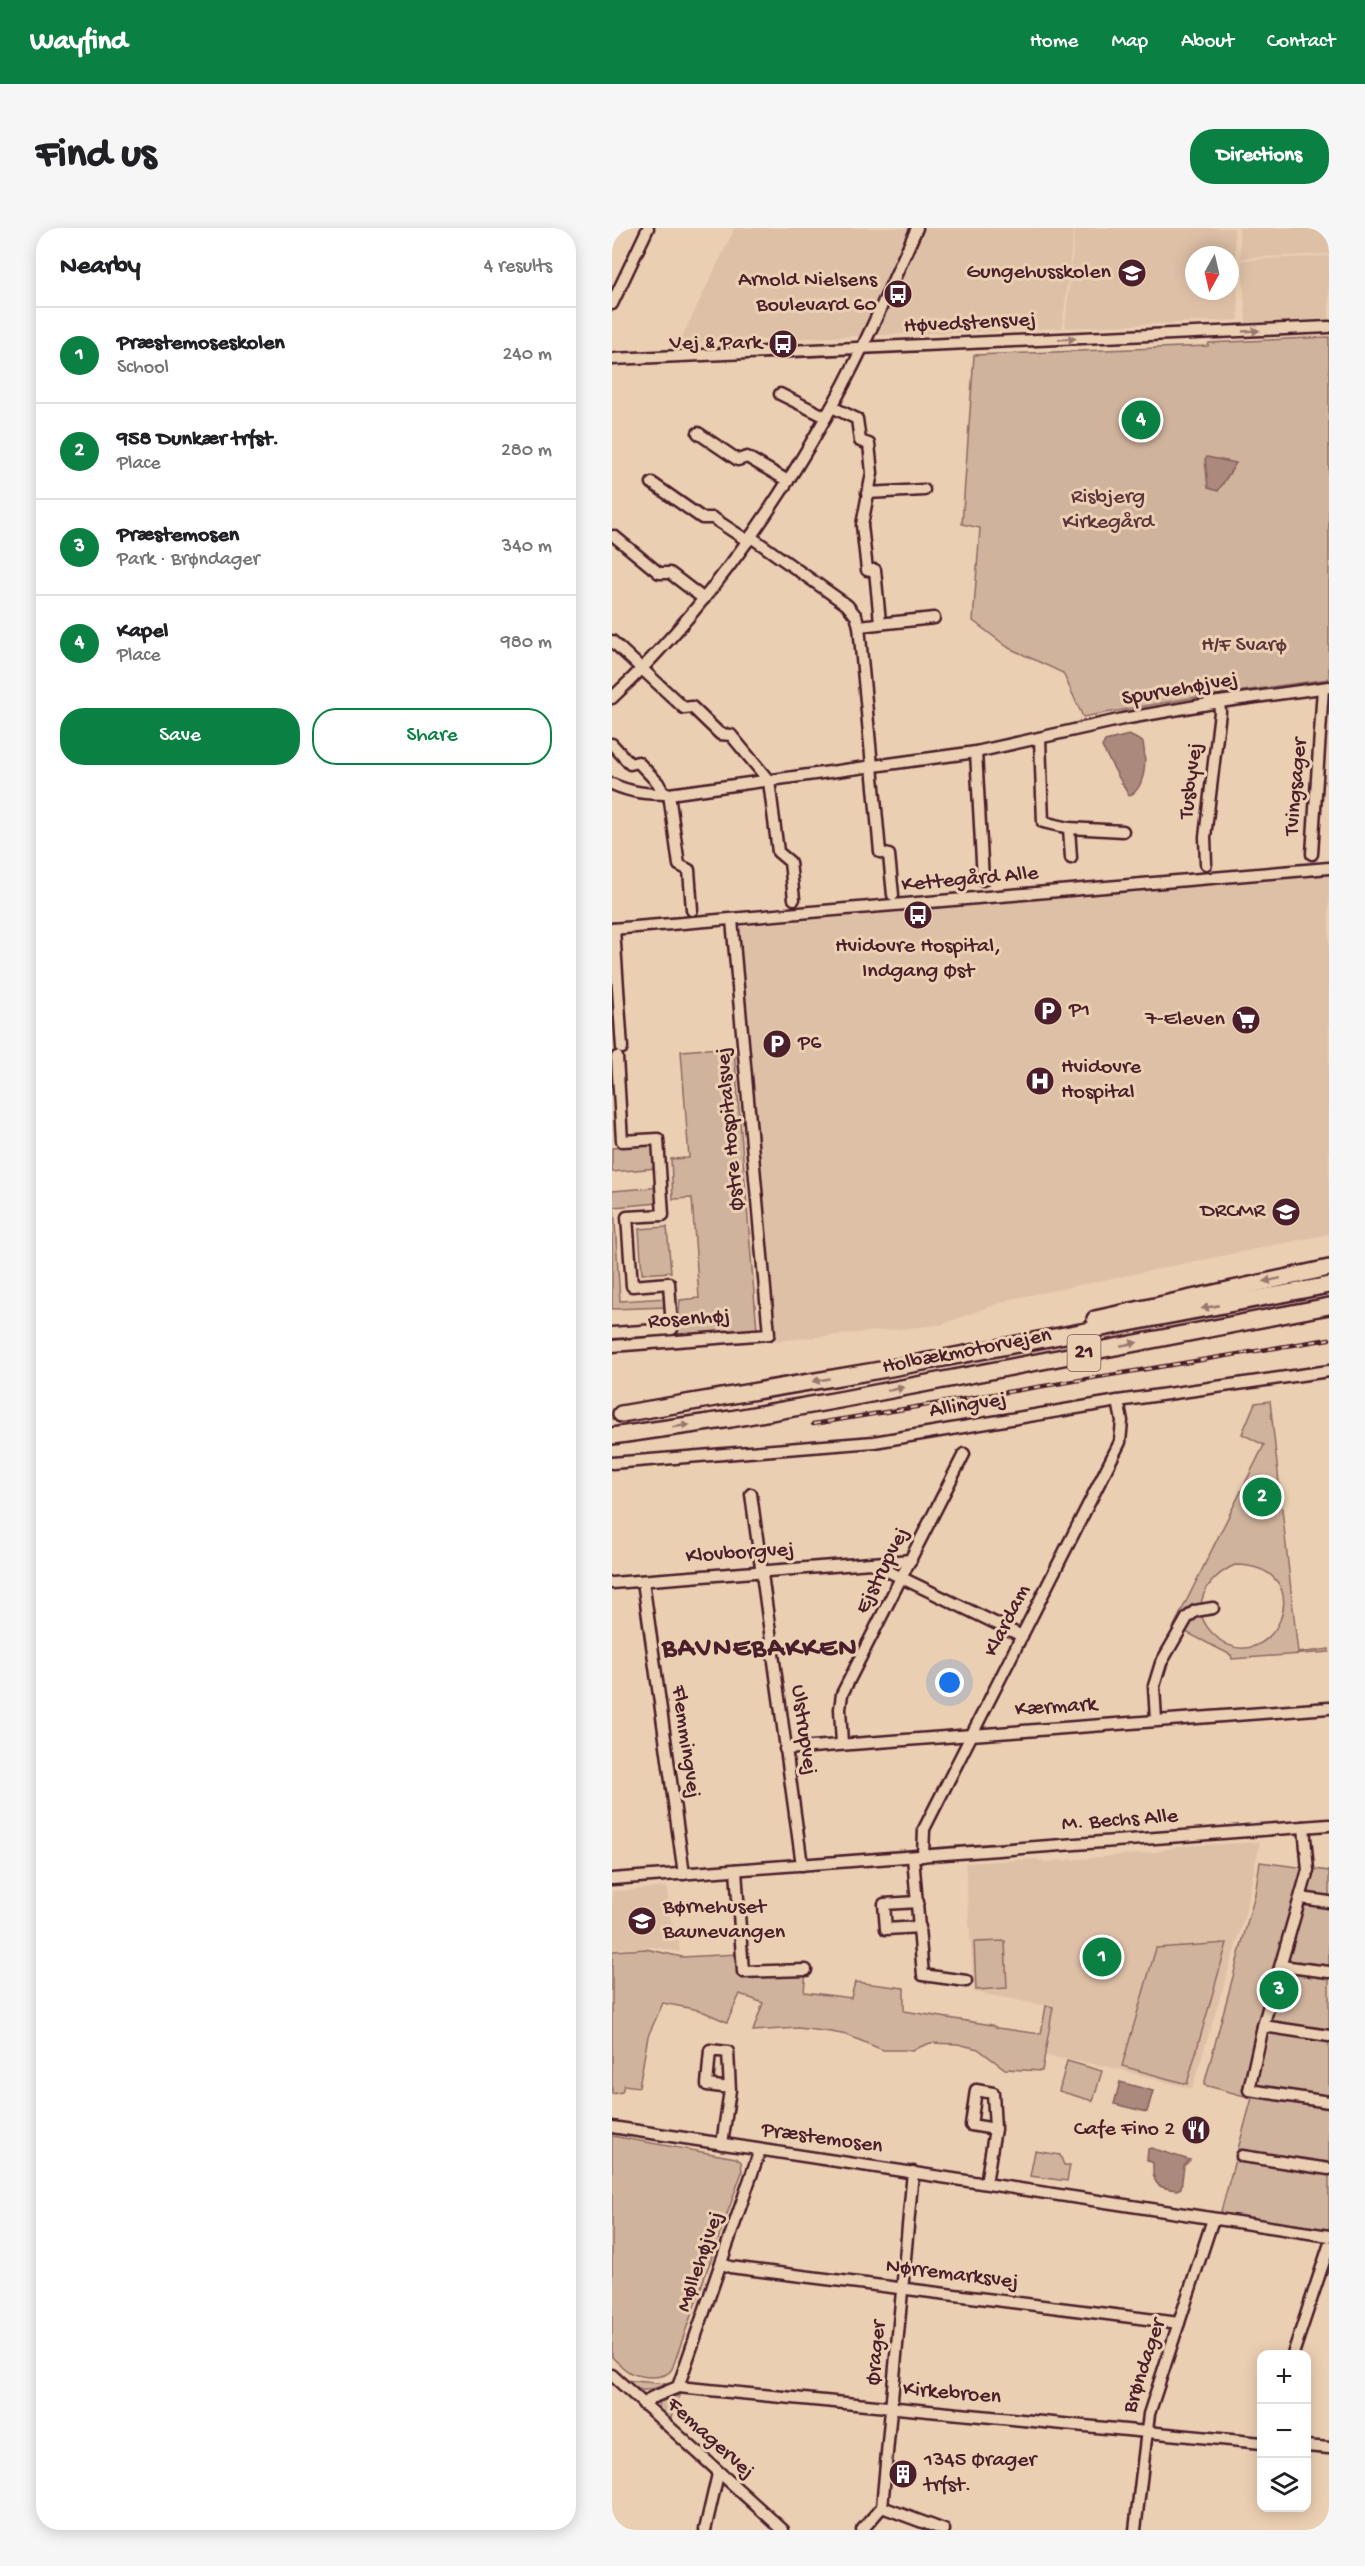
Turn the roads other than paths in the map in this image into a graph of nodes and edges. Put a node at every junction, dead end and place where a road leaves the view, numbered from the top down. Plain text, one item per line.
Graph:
1 (648, 228) edge
2 (917, 228) edge
3 (612, 304) edge
4 (1329, 327) edge
5 (861, 348) junction
6 (612, 359) edge
7 (780, 394) dead end
8 (832, 407) junction
9 (826, 417) junction
10 (698, 433) dead end
11 (788, 481) junction
12 (652, 483) dead end
13 (924, 489) dead end
14 (867, 493) junction
15 (614, 536) dead end
16 (750, 539) junction
17 (704, 599) junction
18 (934, 618) dead end
19 (857, 621) junction
20 (880, 622) junction
21 (612, 641) edge
22 (641, 671) junction
23 (1326, 687) edge
24 (612, 698) edge
25 (1219, 702) junction
26 (1040, 739) junction
27 (612, 744) edge
28 (976, 752) junction
29 (873, 768) junction
30 (770, 781) junction
31 (612, 784) edge
32 (666, 794) junction
33 (1069, 828) junction
34 (1123, 831) dead end
35 (1312, 854) dead end
36 (1071, 858) dead end
37 (1206, 864) dead end
38 (1329, 868) edge
39 (983, 880) dead end
40 (893, 895) dead end
41 (794, 899) dead end
42 (692, 910) dead end
43 (732, 920) junction
44 (613, 929) edge
45 (619, 1052) joint
46 (1329, 1268) edge
47 (1329, 1285) edge
48 (1329, 1306) edge
49 (612, 1333) edge
50 (769, 1334) joint
51 (612, 1346) edge
52 (953, 1357) junction
53 (1329, 1371) edge
54 (1118, 1401) junction
55 (621, 1414) dead end
56 (612, 1436) edge
57 (964, 1454) dead end
58 (612, 1462) edge
59 (751, 1494) dead end
60 (910, 1560) junction
61 (871, 1563) junction
62 (762, 1572) junction
63 (902, 1577) junction
64 (643, 1581) junction
65 (612, 1583) edge
66 (1213, 1608) dead end
67 (1022, 1636) junction
68 (1329, 1708) edge
69 (1156, 1720) junction
70 (973, 1733) junction
71 (842, 1744) junction
72 (785, 1749) junction
73 (1329, 1825) edge
74 (1304, 1827) junction
75 (918, 1857) junction
76 (802, 1865) junction
77 (736, 1870) junction
78 (684, 1874) junction
79 (612, 1880) edge
80 (1300, 1898) junction
81 (918, 1902) junction
82 (1329, 1902) edge
83 (920, 1927) junction
84 (1281, 1966) junction
85 (806, 1970) dead end
86 (1329, 1972) edge
87 (966, 1981) dead end
88 (1263, 2026) junction
89 (1329, 2036) edge
90 (730, 2088) dead end
91 (1329, 2102) edge
92 (612, 2127) edge
93 (995, 2129) dead end
94 (722, 2144) junction
95 (760, 2150) junction
96 (1242, 2156) dead end
97 (1329, 2169) edge
98 (913, 2172) junction
99 (986, 2183) junction
100 (1213, 2218) junction
101 (1329, 2236) edge
102 (1329, 2246) edge
103 (721, 2263) junction
104 (903, 2288) junction
105 (1179, 2323) junction
106 (1295, 2350) edge
107 (612, 2375) edge
108 (678, 2387) junction
109 (644, 2405) junction
110 (891, 2409) junction
111 (1145, 2431) junction
112 (1257, 2442) edge
113 (1311, 2446) edge
114 (1329, 2448) edge
115 (718, 2474) junction
116 (882, 2507) junction
117 (705, 2530) edge
118 (783, 2530) edge
119 (862, 2530) edge
120 (944, 2530) edge
121 (1135, 2530) edge

1 - 3 street
2 - 5 street
5 -> 4 street, Høvedstensvej
5 - 6 street, Høvedstensvej
5 - 8 street
7 - 9 street
8 - 9 street
8 - 14 street
9 - 11 street
10 - 11 street
11 - 16 street
12 - 16 street
13 - 14 street
14 - 20 street
15 - 17 street
16 - 17 street
16 - 19 street
17 - 22 street
18 - 20 street
19 - 20 street
19 - 29 street
21 - 22 street
22 - 24 street
22 - 30 street
23 - 25 street, Spurvehøjvej
23 - 35 street, Tvingsager
25 - 26 street, Spurvehøjvej
25 - 37 street, Tusbyvej
26 - 28 street, Spurvehøjvej
26 - 33 street
27 - 32 street
28 - 29 street, Spurvehøjvej
28 - 39 street
29 - 30 street, Spurvehøjvej
29 - 40 street
30 - 32 street, Spurvehøjvej
30 - 41 street
31 - 32 street, Spurvehøjvej
32 - 42 street
33 - 34 street
33 - 36 street
38 - 43 street, Kettegård Alle
43 - 44 street, Kettegård Alle
43 - 50 street, Østre Hospitalsvej
44 - 45 street, Kettegård Alle
45 - 49 street, Rosenhøj
46 -> 52 highway
47 -> 52 highway, Holbækmotorvejen / 21
56 -> 48 highway, Holbækmotorvejen / 21
50 - 51 street, Rosenhøj
52 -> 55 highway, Holbækmotorvejen / 21
53 - 54 street, Allingvej
54 - 58 street, Allingvej
54 - 67 street, Klardam
57 - 60 street, Ejstrupvej
59 - 62 street, Ulstrupvej
60 - 61 street, Klovborgvej
60 - 63 street, Ejstrupvej
61 - 62 street, Klovborgvej
61 - 63 street, Klovborgvej
62 - 64 street, Klovborgvej
62 - 72 street, Ulstrupvej
63 - 67 street, Klovborgvej
63 - 71 street, Ejstrupvej
64 - 65 street, Klovborgvej
64 - 78 street, Flemmingvej
66 - 69 street
67 - 70 street, Klardam
68 - 69 street, Kærmark
69 - 70 street, Kærmark
70 - 71 street, Kærmark
70 - 75 street, Klardam
71 - 72 street, Kærmark
72 - 76 street, Ulstrupvej
73 - 74 street, M. Bechs Alle
74 - 75 street, M. Bechs Alle
74 - 80 street
75 - 76 street, M. Bechs Alle
75 - 81 street
76 - 77 street, M. Bechs Alle
77 - 78 street, M. Bechs Alle
77 - 85 street
78 - 79 street, M. Bechs Alle
80 - 82 street
80 - 84 street
81 - 83 street
81 - 83 street
83 - 87 street
84 - 86 street
84 - 88 street
88 - 89 street
88 - 91 street
90 - 94 street
92 - 94 street, Præstemosen
93 - 99 street
94 - 95 street, Præstemosen
95 - 98 street, Præstemosen
95 - 103 street, Møllehøjvej
96 - 97 street
98 - 99 street, Præstemosen
98 - 104 street, Ørager
99 - 100 street, Præstemosen
100 - 101 street, Præstemosen
100 - 105 street, Brøndager
102 - 106 street
103 - 104 street, Nørremarksvej
103 - 108 street, Møllehøjvej
104 - 105 street, Nørremarksvej
104 - 110 street, Ørager
105 - 111 street, Brøndager
107 - 109 street, Femagervej
108 - 109 street, Kirkebroen
108 - 110 street, Kirkebroen
109 - 115 street, Femagervej
110 - 111 street, Kirkebroen
110 - 116 street, Ørager
111 - 112 street, Kirkebroen
111 - 121 street, Brøndager
113 - 114 street
115 - 117 street
115 - 118 street, Femagervej
116 - 119 street
116 - 120 street

